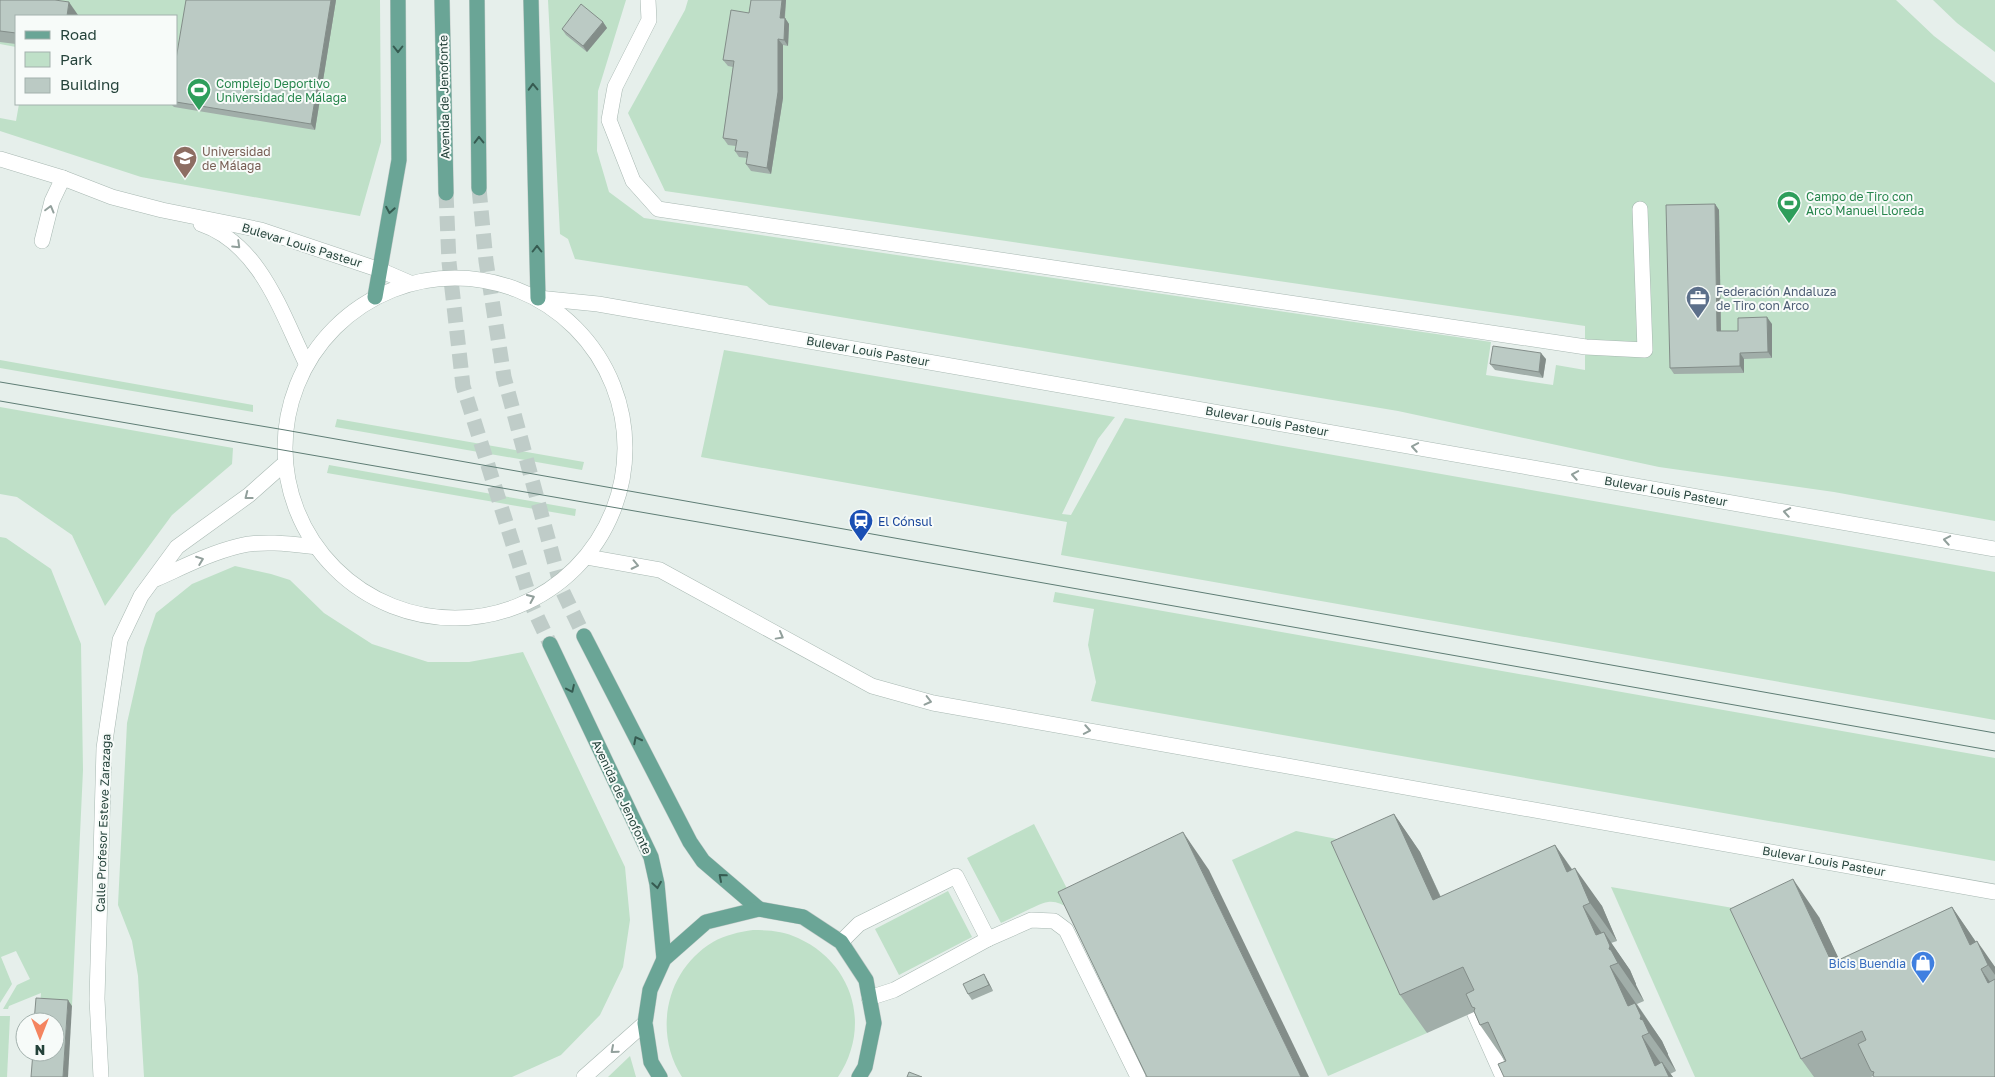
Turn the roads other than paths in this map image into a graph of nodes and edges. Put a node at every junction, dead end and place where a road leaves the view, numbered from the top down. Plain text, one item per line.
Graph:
1 (398, 0) edge
2 (442, 0) edge
3 (477, 0) edge
4 (531, 0) edge
5 (648, 0) edge
6 (0, 159) edge
7 (62, 178) junction
8 (479, 188) tunnel mouth
9 (446, 193) tunnel mouth
10 (1640, 209) dead end
11 (162, 210) junction
12 (42, 241) dead end
13 (380, 270) junction
14 (410, 283) junction
15 (375, 297) junction
16 (538, 298) junction
17 (306, 363) junction
18 (285, 463) junction
19 (316, 547) junction
20 (1995, 548) edge
21 (587, 557) junction
22 (155, 580) junction
23 (584, 636) tunnel mouth
24 (550, 644) tunnel mouth
25 (1995, 892) edge
26 (759, 909) junction
27 (988, 939) junction
28 (841, 942) junction
29 (664, 959) junction
30 (869, 998) junction
31 (1474, 1012) edge
32 (645, 1023) junction
33 (101, 1077) edge
34 (584, 1077) edge
35 (660, 1077) edge
36 (859, 1077) edge
37 (1138, 1077) edge
38 (1503, 1077) edge

1 -> 13 main road
2 - 9 main road, Avenida de Jenofonte
8 -> 3 main road
16 -> 4 main road
5 - 10 street
6 - 7 street, Bulevar Louis Pasteur
7 - 11 street, Bulevar Louis Pasteur
12 -> 7 street
11 - 13 street, Bulevar Louis Pasteur
11 -> 17 street, Bulevar Louis Pasteur
13 - 14 street, Bulevar Louis Pasteur
13 - 15 main road
14 - 15 street
14 - 16 street
15 - 17 street
20 -> 16 street, Bulevar Louis Pasteur
16 - 21 street
17 - 18 street
18 - 19 street
18 -> 22 street, Calle Profesor Esteve Zarazaga
19 -> 21 street
22 -> 19 street, Calle Profesor Esteve Zarazaga
21 -> 25 street, Bulevar Louis Pasteur
22 - 33 street, Calle Profesor Esteve Zarazaga
26 -> 23 main road
24 -> 29 main road, Avenida de Jenofonte
26 - 28 main road
26 - 29 main road
27 - 28 street
27 - 30 street
27 - 37 street
28 - 30 main road
29 - 32 main road
30 - 36 main road
31 - 38 street
32 -> 34 street
32 - 35 main road

